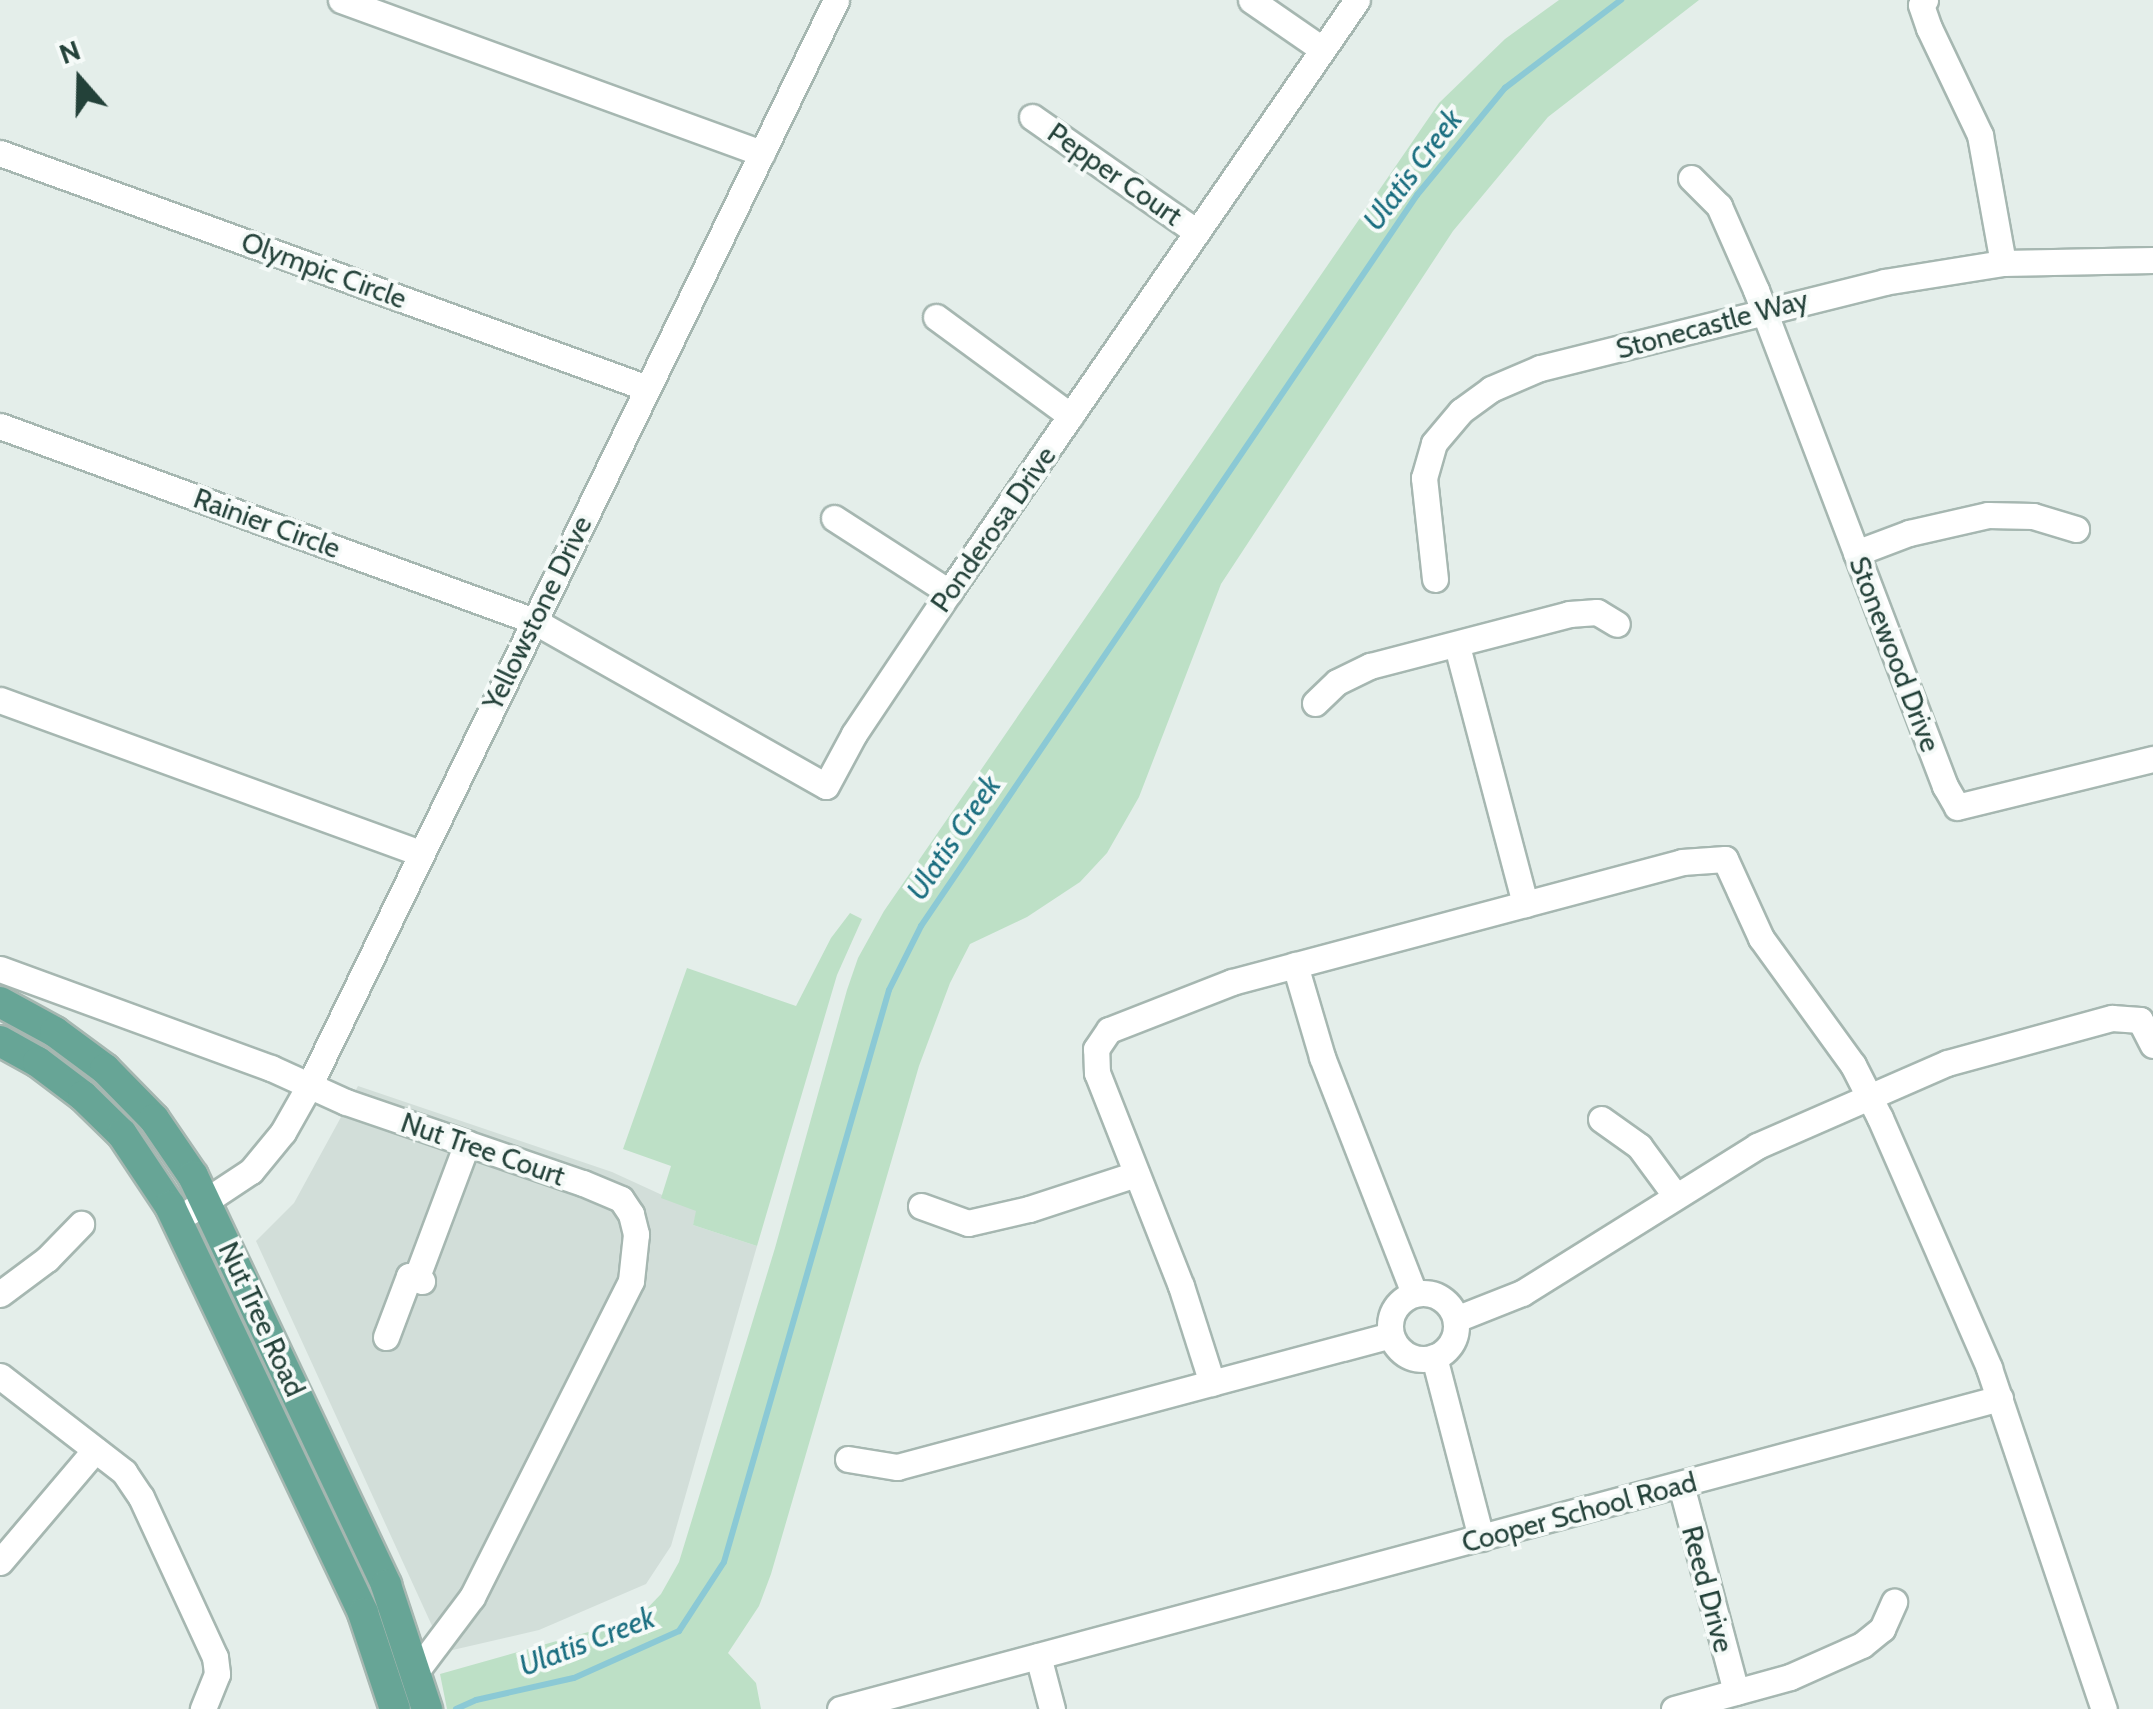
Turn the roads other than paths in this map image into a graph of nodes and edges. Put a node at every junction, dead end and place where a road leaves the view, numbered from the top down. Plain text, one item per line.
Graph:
1 (341, 0) edge
2 (836, 0) edge
3 (1251, 0) edge
4 (1357, 0) edge
5 (1925, 0) edge
6 (1322, 49) junction
7 (1032, 116) dead end
8 (0, 153) edge
9 (762, 153) junction
10 (1691, 178) dead end
11 (1197, 232) junction
12 (2153, 260) edge
13 (2003, 263) junction
14 (1764, 311) junction
15 (936, 317) dead end
16 (647, 388) junction
17 (1071, 416) junction
18 (0, 426) edge
19 (834, 518) dead end
20 (2076, 529) dead end
21 (1856, 553) junction
22 (1436, 579) dead end
23 (949, 592) junction
24 (534, 620) junction
25 (1617, 624) dead end
26 (1457, 646) junction
27 (0, 700) edge
28 (1315, 704) dead end
29 (2153, 759) edge
30 (420, 853) junction
31 (1525, 904) junction
32 (1295, 966) junction
33 (0, 969) edge
34 (0, 1002) edge
35 (0, 1041) edge
36 (2153, 1045) edge
37 (309, 1086) junction
38 (1870, 1096) junction
39 (1601, 1119) dead end
40 (467, 1144) junction
41 (1136, 1174) junction
42 (1676, 1195) junction
43 (208, 1202) junction
44 (921, 1206) dead end
45 (176, 1219) junction
46 (81, 1224) dead end
47 (1414, 1293) junction
48 (0, 1294) edge
49 (1456, 1319) junction
50 (1391, 1335) junction
51 (386, 1336) dead end
52 (1434, 1357) junction
53 (0, 1376) edge
54 (1212, 1383) junction
55 (2000, 1398) junction
56 (95, 1450) junction
57 (848, 1459) dead end
58 (1681, 1485) junction
59 (1481, 1538) junction
60 (0, 1562) edge
61 (1894, 1602) dead end
62 (1038, 1656) junction
63 (422, 1686) edge
64 (1736, 1692) junction
65 (394, 1706) edge
66 (203, 1709) edge
67 (840, 1709) edge
68 (1052, 1709) edge
69 (1674, 1709) edge
70 (2104, 1709) edge

1 - 9 street
2 - 9 street, Yellowstone Drive
3 - 6 street
4 - 6 street, Ponderosa Drive
5 - 13 street
6 - 11 street, Ponderosa Drive
7 - 11 street, Pepper Court
8 - 16 street, Olympic Circle
9 - 16 street, Yellowstone Drive
10 - 14 street, Stonewood Drive
11 - 17 street, Ponderosa Drive
12 - 13 street, Stonecastle Way
13 - 14 street, Stonecastle Way
14 - 21 street, Stonewood Drive
14 - 22 street, Stonecastle Way
15 - 17 street
16 - 24 street, Yellowstone Drive
17 - 23 street, Ponderosa Drive
18 - 24 street, Rainier Circle
19 - 23 street
20 - 21 street
21 - 29 street, Stonewood Drive
23 - 24 street, Ponderosa Drive
24 - 30 street, Yellowstone Drive
25 - 26 street
26 - 28 street
26 - 31 street
27 - 30 street
30 - 37 street, Yellowstone Drive
31 - 32 street
31 - 38 street
32 - 41 street
32 - 47 street
33 - 37 street
34 - 43 main road, Nut Tree Road
35 - 45 main road, Nut Tree Road
36 - 38 street
37 - 40 street, Nut Tree Court
37 - 43 street, Yellowstone Drive
38 - 42 street
38 - 55 street
39 - 42 street
40 - 51 street
40 - 63 street, Nut Tree Court
41 - 44 street
41 - 54 street
42 - 49 street
43 - 45 street, Yellowstone Drive
43 - 63 main road, Nut Tree Road
45 - 65 main road, Nut Tree Road
46 - 48 street
47 - 49 street
47 - 50 street
49 - 52 street
50 - 52 street
50 - 54 street
52 - 59 street
53 - 56 street
54 - 57 street
55 - 58 street, Cooper School Road
55 - 70 street
56 - 60 street
56 - 66 street
58 - 59 street, Cooper School Road
58 - 64 street, Reed Drive
59 - 62 street, Cooper School Road
61 - 64 street
62 - 67 street, Cooper School Road
62 - 68 street
64 - 69 street

